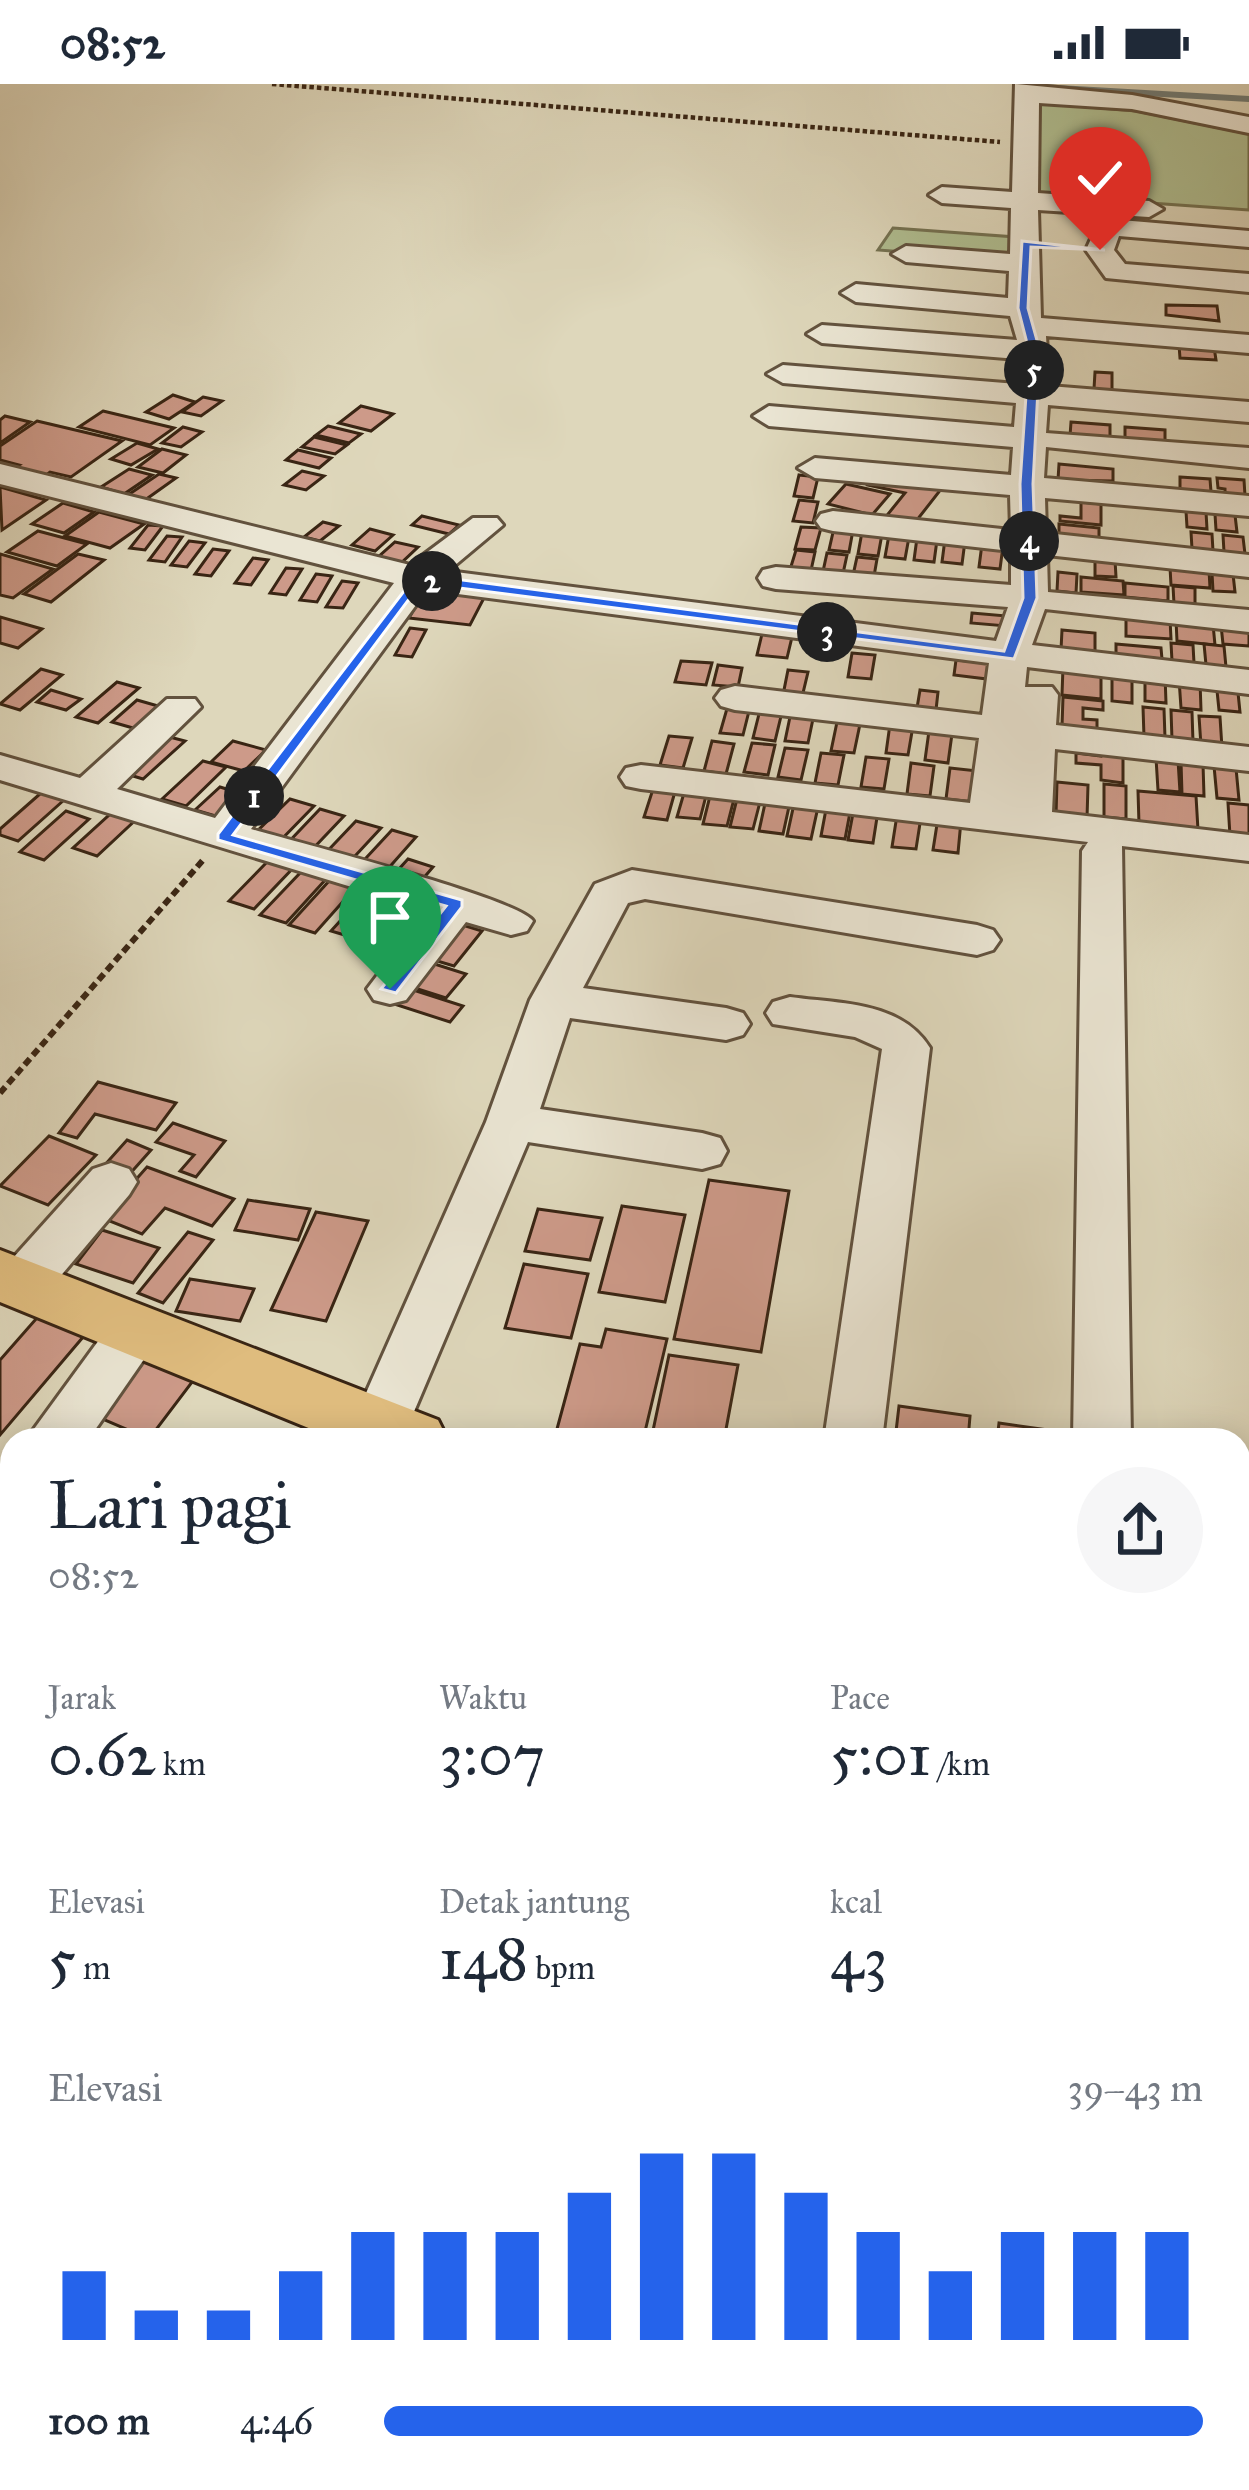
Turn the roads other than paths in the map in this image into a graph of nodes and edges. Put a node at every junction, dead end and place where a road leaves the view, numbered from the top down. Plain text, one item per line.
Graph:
1 (1118, 84) edge
2 (1190, 88) dead end
3 (1027, 93) edge
4 (1249, 125) edge
5 (991, 169) dead end
6 (941, 195) dead end
7 (1249, 216) edge
8 (1025, 226) junction
9 (1249, 238) edge
10 (1100, 250) junction
11 (1249, 283) edge
12 (856, 293) dead end
13 (1091, 293) dead end
14 (1249, 307) edge
15 (823, 334) dead end
16 (1036, 334) junction
17 (1249, 344) edge
18 (783, 374) dead end
19 (1047, 394) junction
20 (1249, 412) edge
21 (769, 416) dead end
22 (1042, 439) junction
23 (1249, 458) edge
24 (815, 468) dead end
25 (0, 474) edge
26 (1042, 486) junction
27 (1249, 506) edge
28 (833, 521) dead end
29 (485, 525) dead end
30 (1042, 544) junction
31 (1249, 566) edge
32 (417, 578) junction
33 (776, 578) dead end
34 (1043, 600) junction
35 (1249, 620) edge
36 (1024, 657) junction
37 (1249, 682) edge
38 (735, 698) dead end
39 (181, 706) dead end
40 (1020, 732) junction
41 (1249, 759) edge
42 (0, 767) edge
43 (641, 777) dead end
44 (86, 795) junction
45 (1010, 821) junction
46 (223, 837) junction
47 (1249, 848) edge
48 (1104, 851) dead end
49 (457, 903) junction
50 (512, 922) dead end
51 (977, 940) dead end
52 (390, 989) dead end
53 (554, 1000) junction
54 (790, 1013) dead end
55 (726, 1024) dead end
56 (511, 1122) junction
57 (702, 1151) dead end
58 (110, 1182) dead end
59 (12, 1280) edge
60 (137, 1328) junction
61 (64, 1428) edge
62 (381, 1428) edge
63 (398, 1428) edge
64 (855, 1428) edge
65 (1102, 1428) edge

1 - 2 street
3 - 4 street
3 - 8 street
5 - 8 street
6 - 8 street
7 - 8 street
8 - 8 street
8 - 10 street
8 - 16 street
9 - 10 street
10 - 11 street
12 - 16 street
13 - 14 street
15 - 16 street
16 - 17 street
16 - 19 street
18 - 19 street
19 - 20 street
19 - 22 street
21 - 22 street
22 - 23 street
22 - 26 street
24 - 26 street
25 - 32 street
26 - 27 street
26 - 30 street
28 - 30 street
29 - 32 street
30 - 31 street
30 - 34 street
32 - 36 street
32 - 46 street
33 - 34 street
34 - 35 street
34 - 36 street
36 - 37 street
36 - 40 street
38 - 40 street
39 - 44 street
40 - 41 street
40 - 45 street
42 - 44 street
43 - 45 street
44 - 46 street
45 - 47 street
46 - 49 street
48 - 65 street
49 - 50 street
49 - 52 street
51 - 53 street
53 - 55 street
53 - 56 street
54 - 64 street
56 - 57 street
56 - 63 street
58 - 59 street
59 - 60 main road
60 - 61 street
60 - 62 main road

